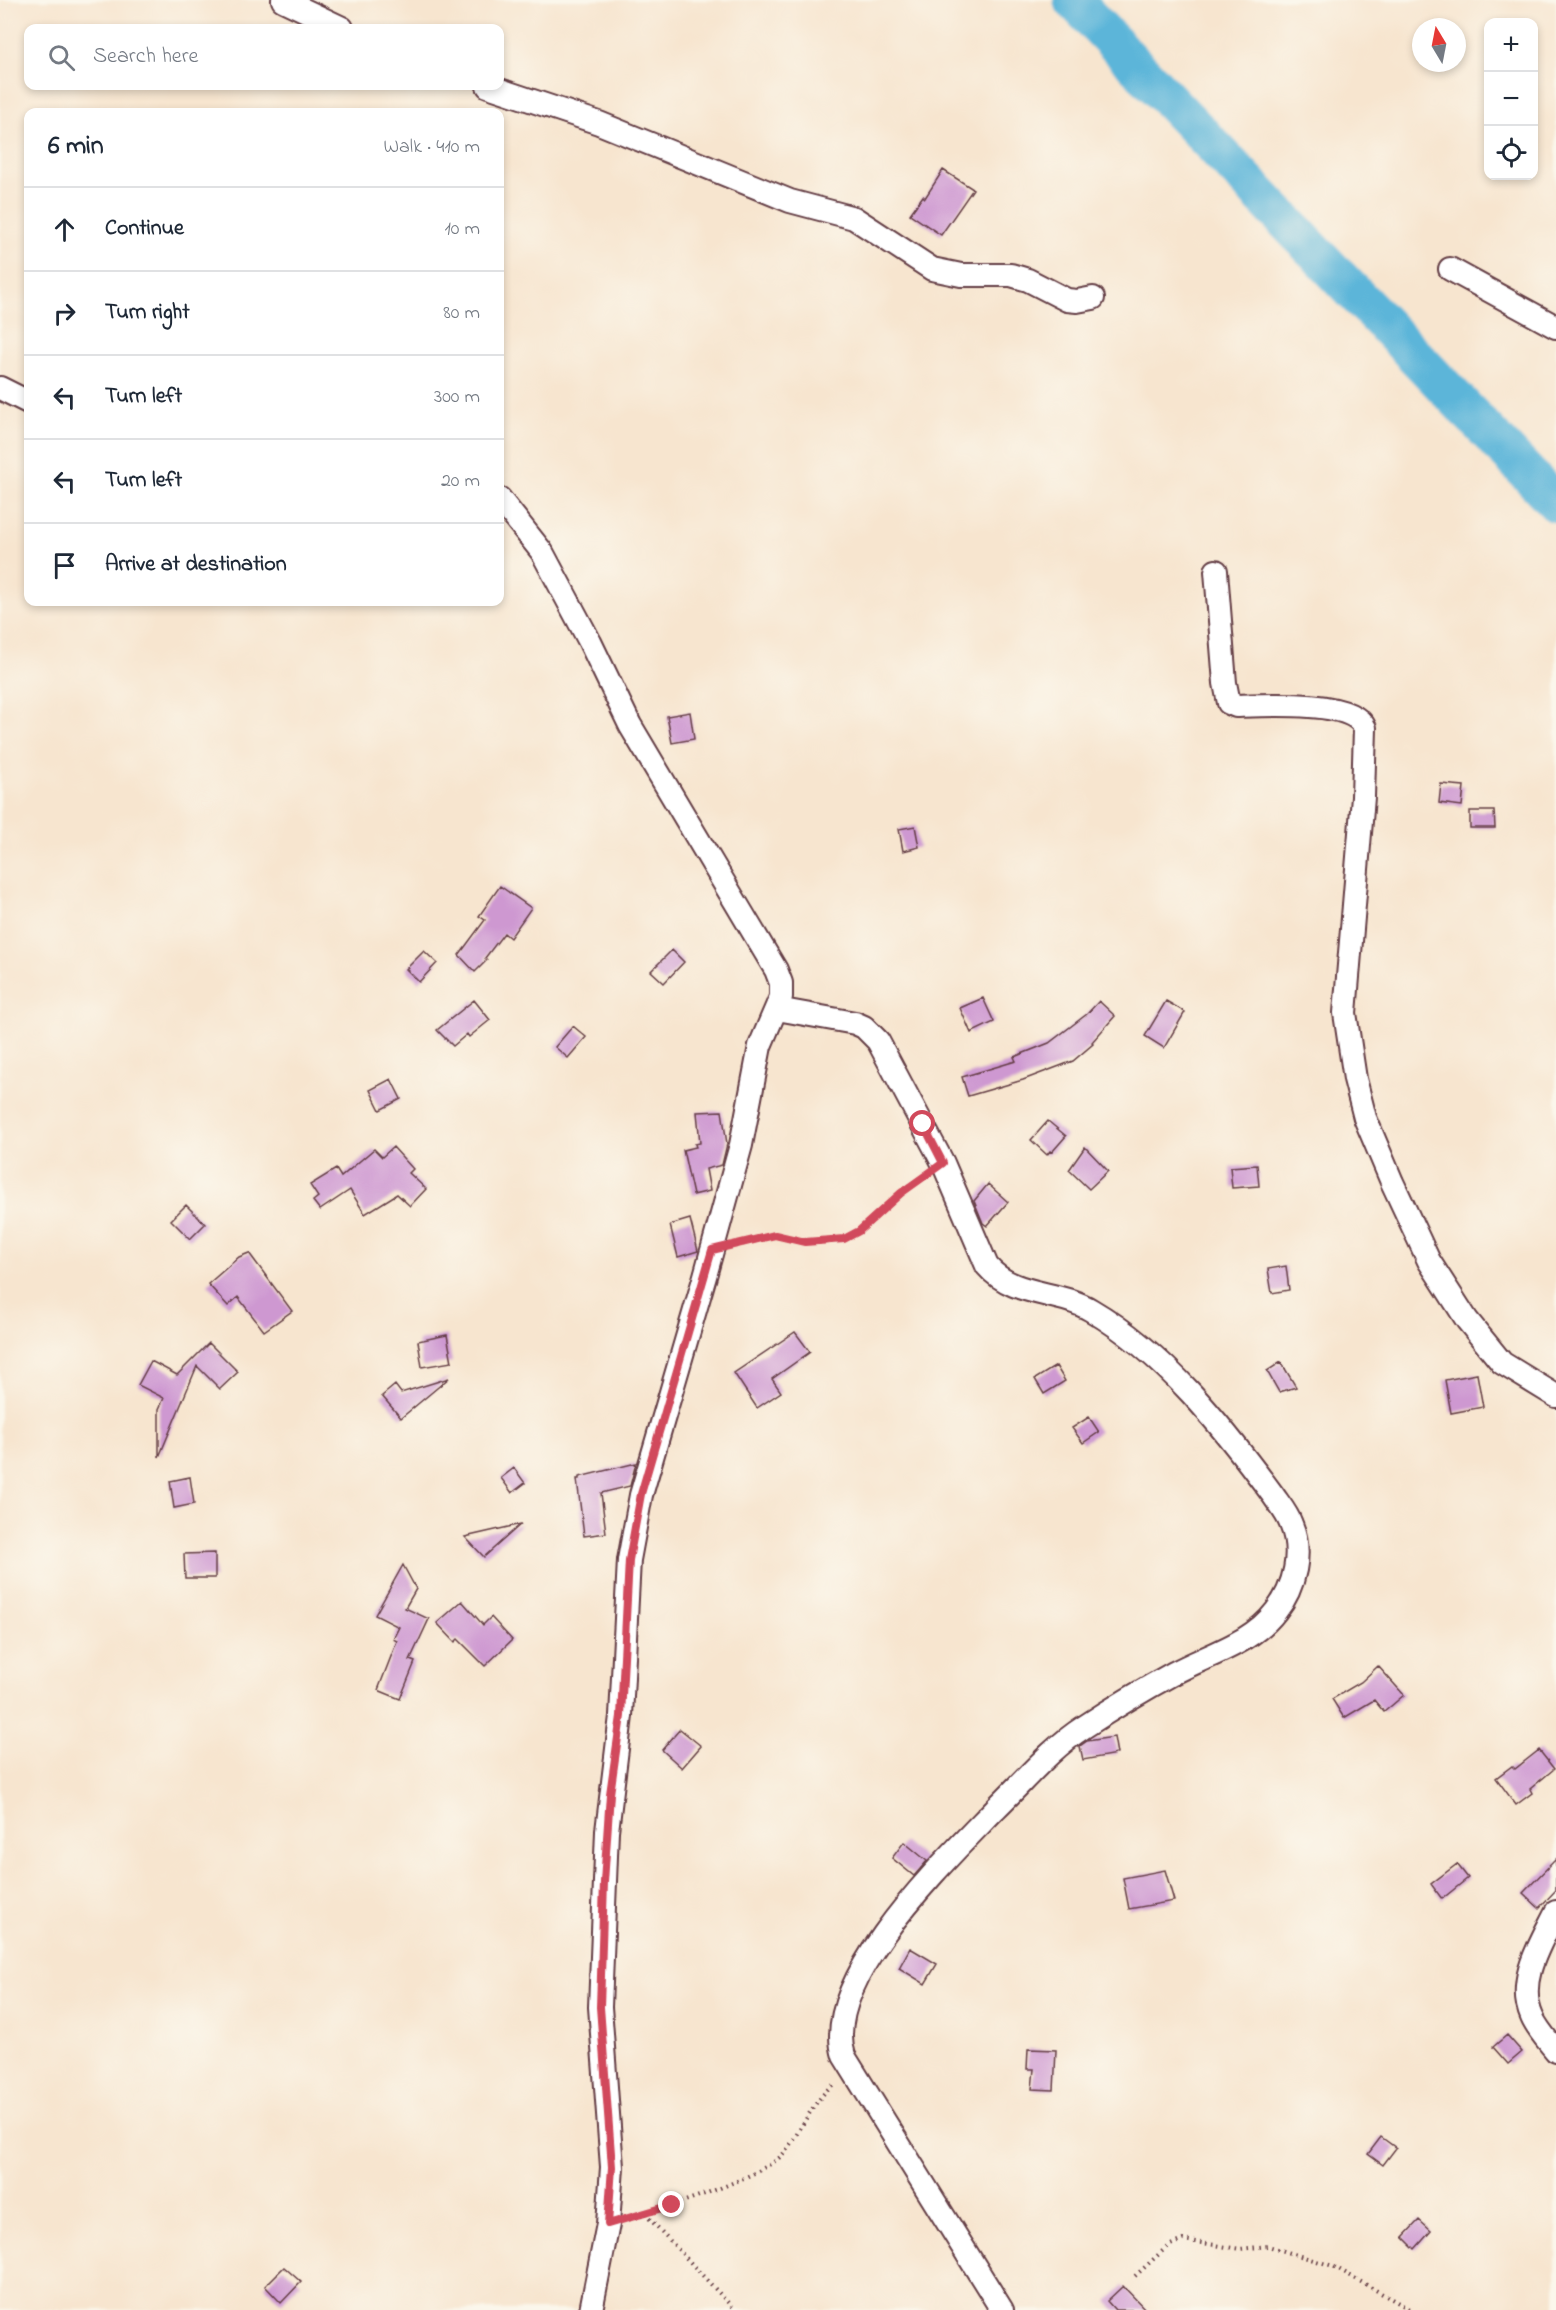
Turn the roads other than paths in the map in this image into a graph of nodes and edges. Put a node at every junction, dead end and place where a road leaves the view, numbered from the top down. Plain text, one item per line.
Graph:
1 (283, 0) edge
2 (334, 24) edge
3 (500, 90) edge
4 (1450, 269) dead end
5 (1093, 298) dead end
6 (1556, 327) edge
7 (0, 388) edge
8 (24, 400) edge
9 (504, 504) edge
10 (1216, 571) dead end
11 (777, 1009) junction
12 (1556, 1396) edge
13 (1556, 1912) edge
14 (1556, 2051) edge
15 (591, 2310) edge
16 (1002, 2310) edge

1 - 2 street
3 - 5 street
4 - 6 street
7 - 8 street
9 - 11 street
10 - 12 street
11 - 15 street
11 - 16 street
13 - 14 street

